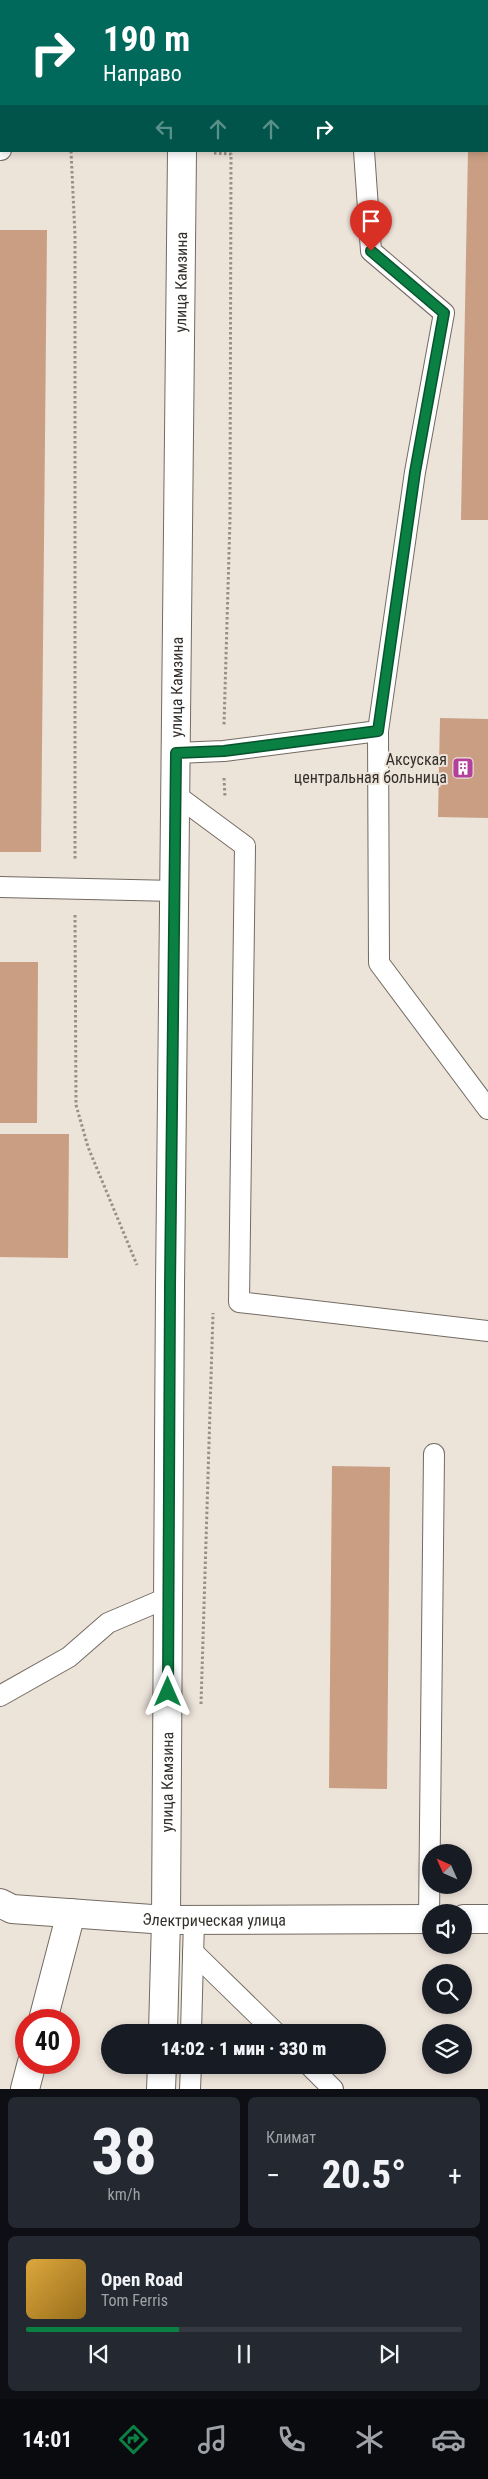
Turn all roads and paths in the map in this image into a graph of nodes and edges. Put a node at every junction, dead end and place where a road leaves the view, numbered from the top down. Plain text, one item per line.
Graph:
1 (71, 152) edge
2 (182, 152) edge
3 (364, 152) edge
4 (378, 731) junction
5 (176, 753) junction
6 (176, 794) junction
7 (0, 886) edge
8 (75, 890) junction
9 (175, 891) junction
10 (488, 1109) edge
11 (214, 1305) dead end
12 (488, 1331) edge
13 (434, 1454) dead end
14 (169, 1597) junction
15 (0, 1696) edge
16 (201, 1712) dead end
17 (0, 1903) edge
18 (430, 1904) edge
19 (71, 1914) junction
20 (422, 1919) edge
21 (472, 1919) edge
22 (488, 1919) edge
23 (166, 1920) junction
24 (194, 1920) junction
25 (193, 1952) junction
26 (46, 2009) edge
27 (163, 2024) edge
28 (191, 2024) edge
29 (267, 2024) edge
30 (29, 2074) edge
31 (162, 2074) edge
32 (191, 2074) edge
33 (317, 2074) edge
34 (25, 2089) edge
35 (161, 2089) edge
36 (190, 2089) edge
37 (333, 2089) edge

1 - 8 path
2 - 5 street, улица Камзина
3 - 4 lane
4 - 5 lane
4 - 10 lane
5 - 6 street, улица Камзина
6 - 9 street, улица Камзина
6 - 12 lane
7 - 8 lane
8 - 9 lane
9 - 14 street, улица Камзина
11 - 16 path
13 - 18 lane
14 - 15 lane
14 - 23 street, улица Камзина
17 - 19 street, Электрическая улица
19 - 23 street, Электрическая улица
19 - 26 street
20 - 24 street, Электрическая улица
21 - 22 street
23 - 24 street, Электрическая улица
23 - 27 street, улица Камзина
24 - 25 lane
25 - 28 lane
25 - 29 lane
30 - 34 street
31 - 35 street
32 - 36 lane
33 - 37 lane

